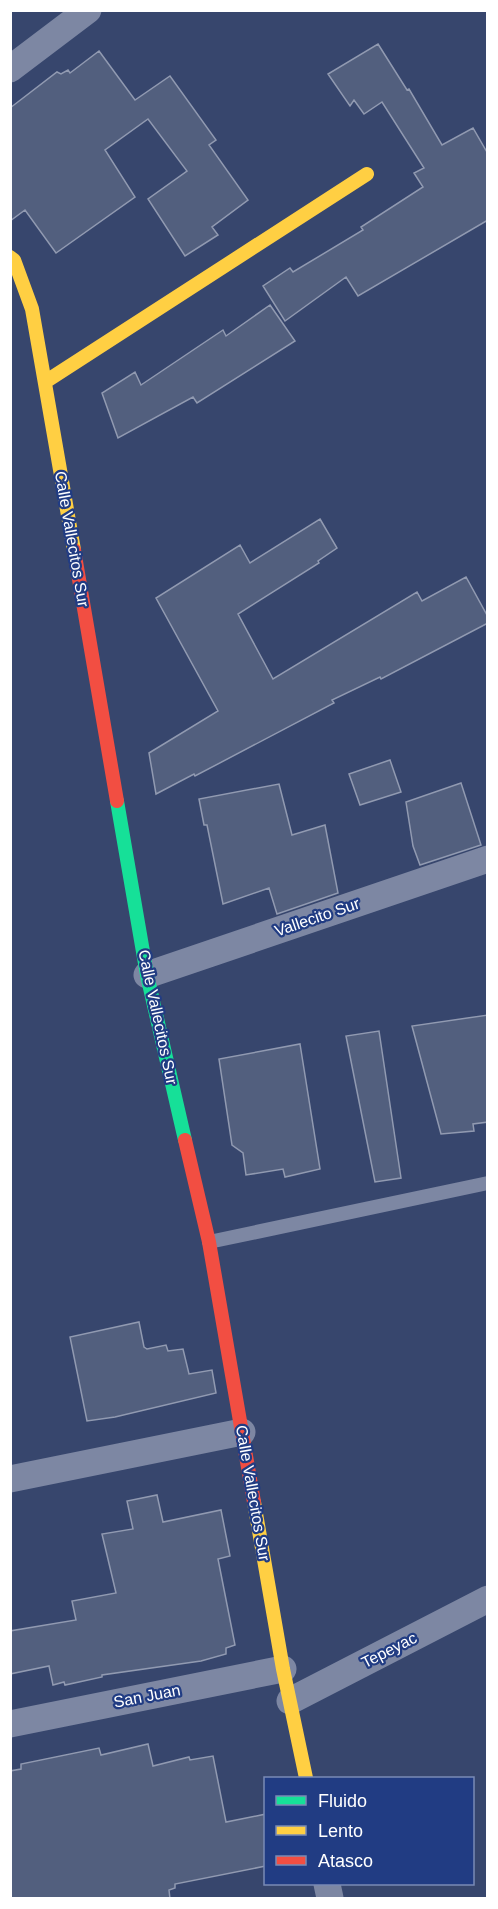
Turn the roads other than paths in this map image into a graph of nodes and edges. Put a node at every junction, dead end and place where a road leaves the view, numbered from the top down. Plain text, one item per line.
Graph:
1 (88, 10) edge
2 (10, 69) edge
3 (366, 174) dead end
4 (10, 257) edge
5 (45, 382) junction
6 (488, 859) edge
7 (147, 975) junction
8 (488, 1183) edge
9 (209, 1242) junction
10 (242, 1432) junction
11 (10, 1479) edge
12 (488, 1599) edge
13 (284, 1669) junction
14 (290, 1701) junction
15 (10, 1724) edge
16 (306, 1777) edge

1 - 2 street
3 - 5 street
4 - 5 street, Calle Vallecitos Sur
5 - 7 street, Calle Vallecitos Sur
6 - 7 street, Vallecito Sur
7 - 9 street, Calle Vallecitos Sur
8 - 9 lane
9 - 10 street, Calle Vallecitos Sur
10 - 11 street
10 - 13 street, Calle Vallecitos Sur
12 - 14 street, Tepeyac
13 - 14 street, Calle Vallecitos Sur
13 - 15 street, San Juan
14 - 16 street, Calle Vallecitos Sur

